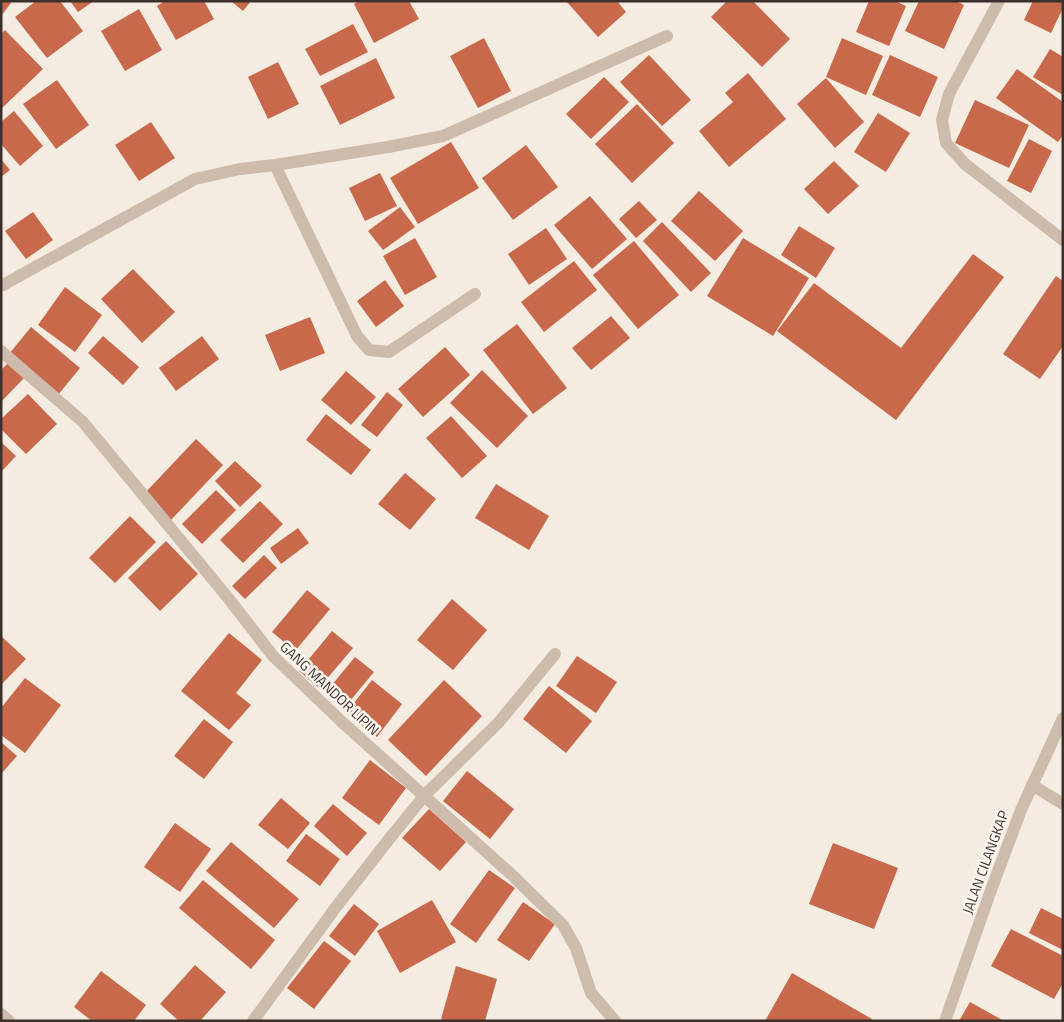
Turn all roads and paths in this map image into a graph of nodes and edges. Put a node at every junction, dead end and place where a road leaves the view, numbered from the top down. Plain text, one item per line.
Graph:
1 (999, 1) edge
2 (667, 36) dead end
3 (275, 165) junction
4 (1063, 240) edge
5 (1, 286) edge
6 (475, 294) dead end
7 (1, 351) edge
8 (555, 654) dead end
9 (1063, 718) edge
10 (1032, 785) junction
11 (425, 796) junction
12 (1063, 804) edge
13 (1, 1014) edge
14 (9, 1021) edge
15 (253, 1021) edge
16 (615, 1021) edge
17 (945, 1021) edge

1 - 4 street
2 - 3 street
3 - 5 street
3 - 6 street
7 - 11 street, GANG MANDOR LIPIN
8 - 11 street
9 - 10 street, JALAN CILANGKAP
10 - 12 street
10 - 17 street, JALAN CILANGKAP
11 - 15 street
11 - 16 street, GANG MANDOR LIPIN
13 - 14 street

